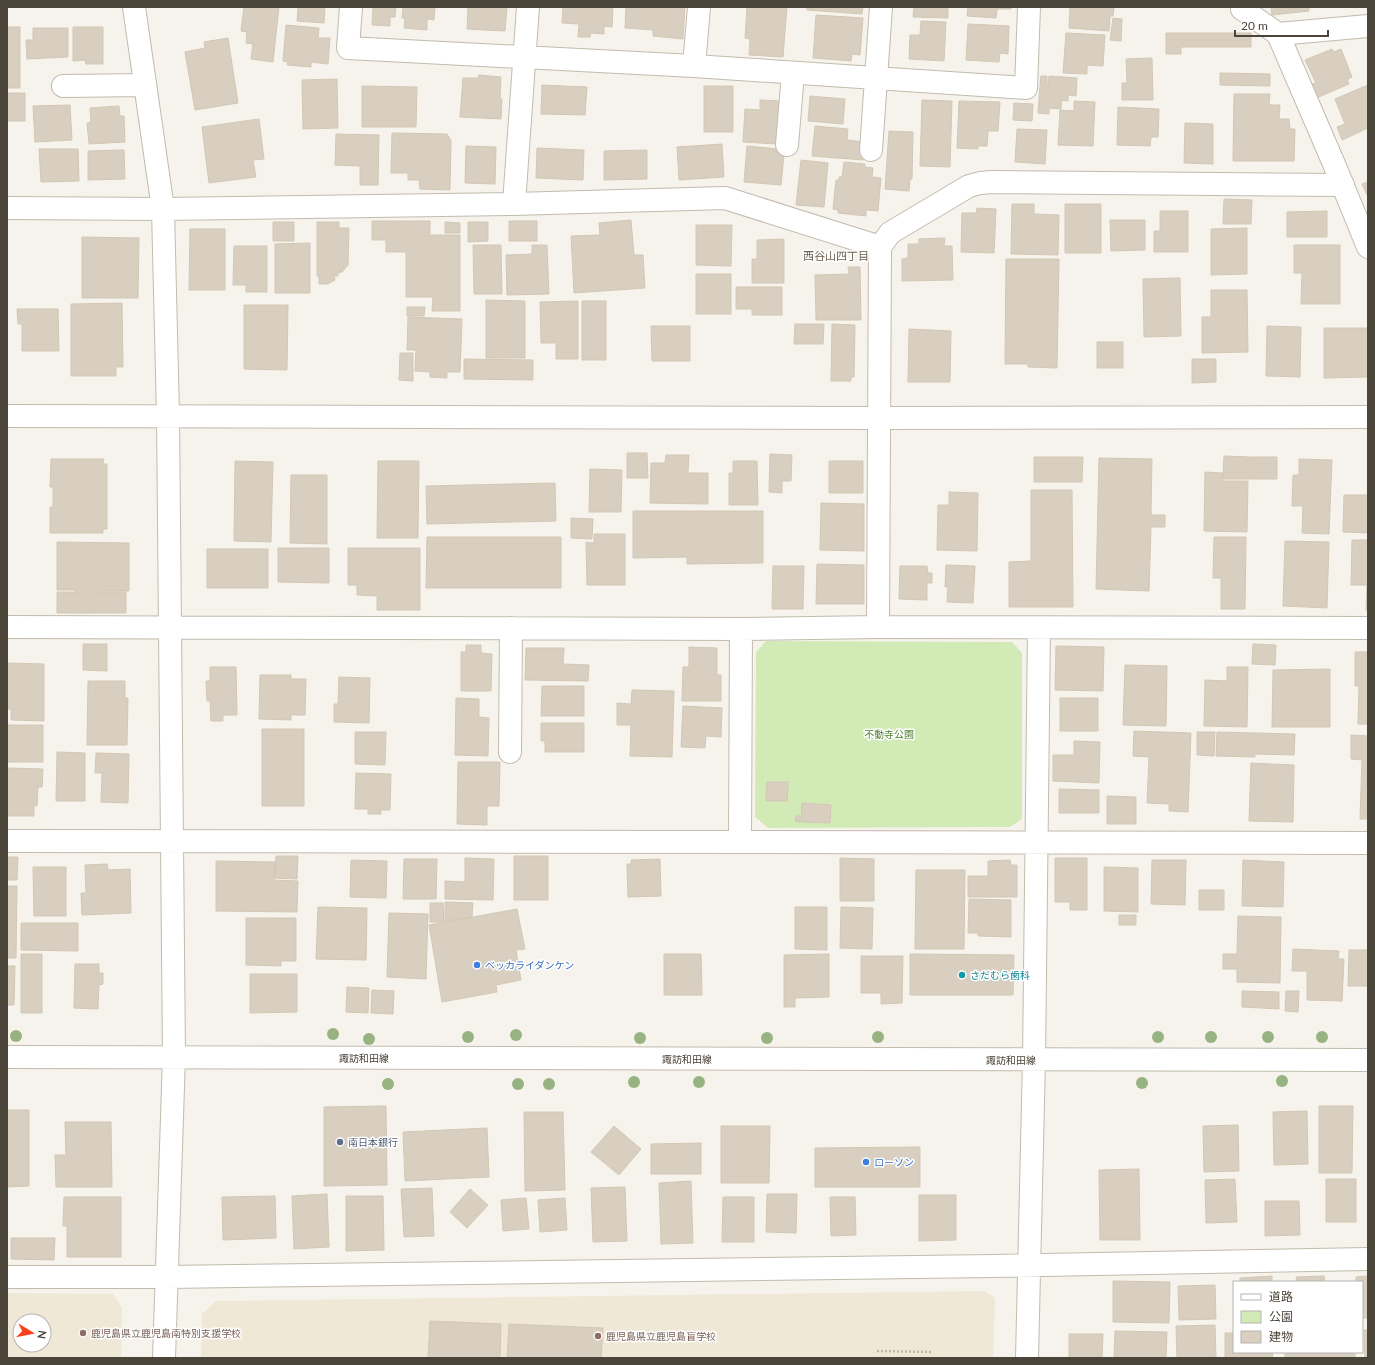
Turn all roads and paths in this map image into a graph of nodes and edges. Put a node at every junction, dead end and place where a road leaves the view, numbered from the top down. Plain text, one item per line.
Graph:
1 (134, 7) edge
2 (351, 7) edge
3 (528, 7) edge
4 (699, 7) edge
5 (881, 7) edge
6 (1029, 7) edge
7 (1242, 7) edge
8 (1368, 26) edge
9 (1278, 34) junction
10 (524, 58) junction
11 (694, 66) junction
12 (793, 73) junction
13 (876, 78) junction
14 (145, 85) junction
15 (63, 86) dead end
16 (787, 145) dead end
17 (871, 150) dead end
18 (1343, 185) junction
19 (514, 204) junction
20 (7, 208) edge
21 (163, 209) junction
22 (1368, 247) edge
23 (880, 248) junction
24 (7, 416) edge
25 (168, 416) junction
26 (1368, 417) edge
27 (878, 418) junction
28 (7, 627) edge
29 (170, 627) junction
30 (512, 628) junction
31 (878, 628) junction
32 (1039, 628) junction
33 (1368, 628) edge
34 (742, 629) junction
35 (510, 752) dead end
36 (7, 840) edge
37 (172, 841) junction
38 (740, 842) junction
39 (1037, 842) junction
40 (1368, 843) edge
41 (7, 1057) edge
42 (174, 1057) junction
43 (1034, 1060) junction
44 (1368, 1060) edge
45 (1368, 1259) edge
46 (1030, 1265) junction
47 (7, 1277) edge
48 (167, 1277) junction
49 (877, 1351) dead end
50 (933, 1352) dead end
51 (164, 1358) edge
52 (1027, 1358) edge

1 - 14 street
2 - 10 street
3 - 10 street
4 - 11 street
5 - 13 street
6 - 13 street
7 - 9 street
8 - 9 street
9 - 18 street
10 - 11 street
10 - 19 street
11 - 12 street
12 - 13 street
12 - 16 street
13 - 17 street
14 - 15 street
14 - 21 street
18 - 22 street
18 - 23 street
19 - 21 street
19 - 23 street
20 - 21 street
21 - 25 street
23 - 27 street
24 - 25 street
25 - 27 street
25 - 29 street
26 - 27 street
27 - 31 street
28 - 29 street
29 - 30 street
29 - 37 street
30 - 34 street
30 - 35 street
31 - 32 street
31 - 34 street
32 - 33 street
32 - 39 street
34 - 38 street
36 - 37 street
37 - 38 street
37 - 42 street
38 - 39 street
39 - 40 street
39 - 43 street
41 - 42 street, 諏訪和田線
42 - 43 street, 諏訪和田線
42 - 48 street
43 - 44 street, 諏訪和田線
43 - 46 street
45 - 46 street
46 - 48 street
46 - 52 street
47 - 48 street
48 - 51 street
49 - 50 path

